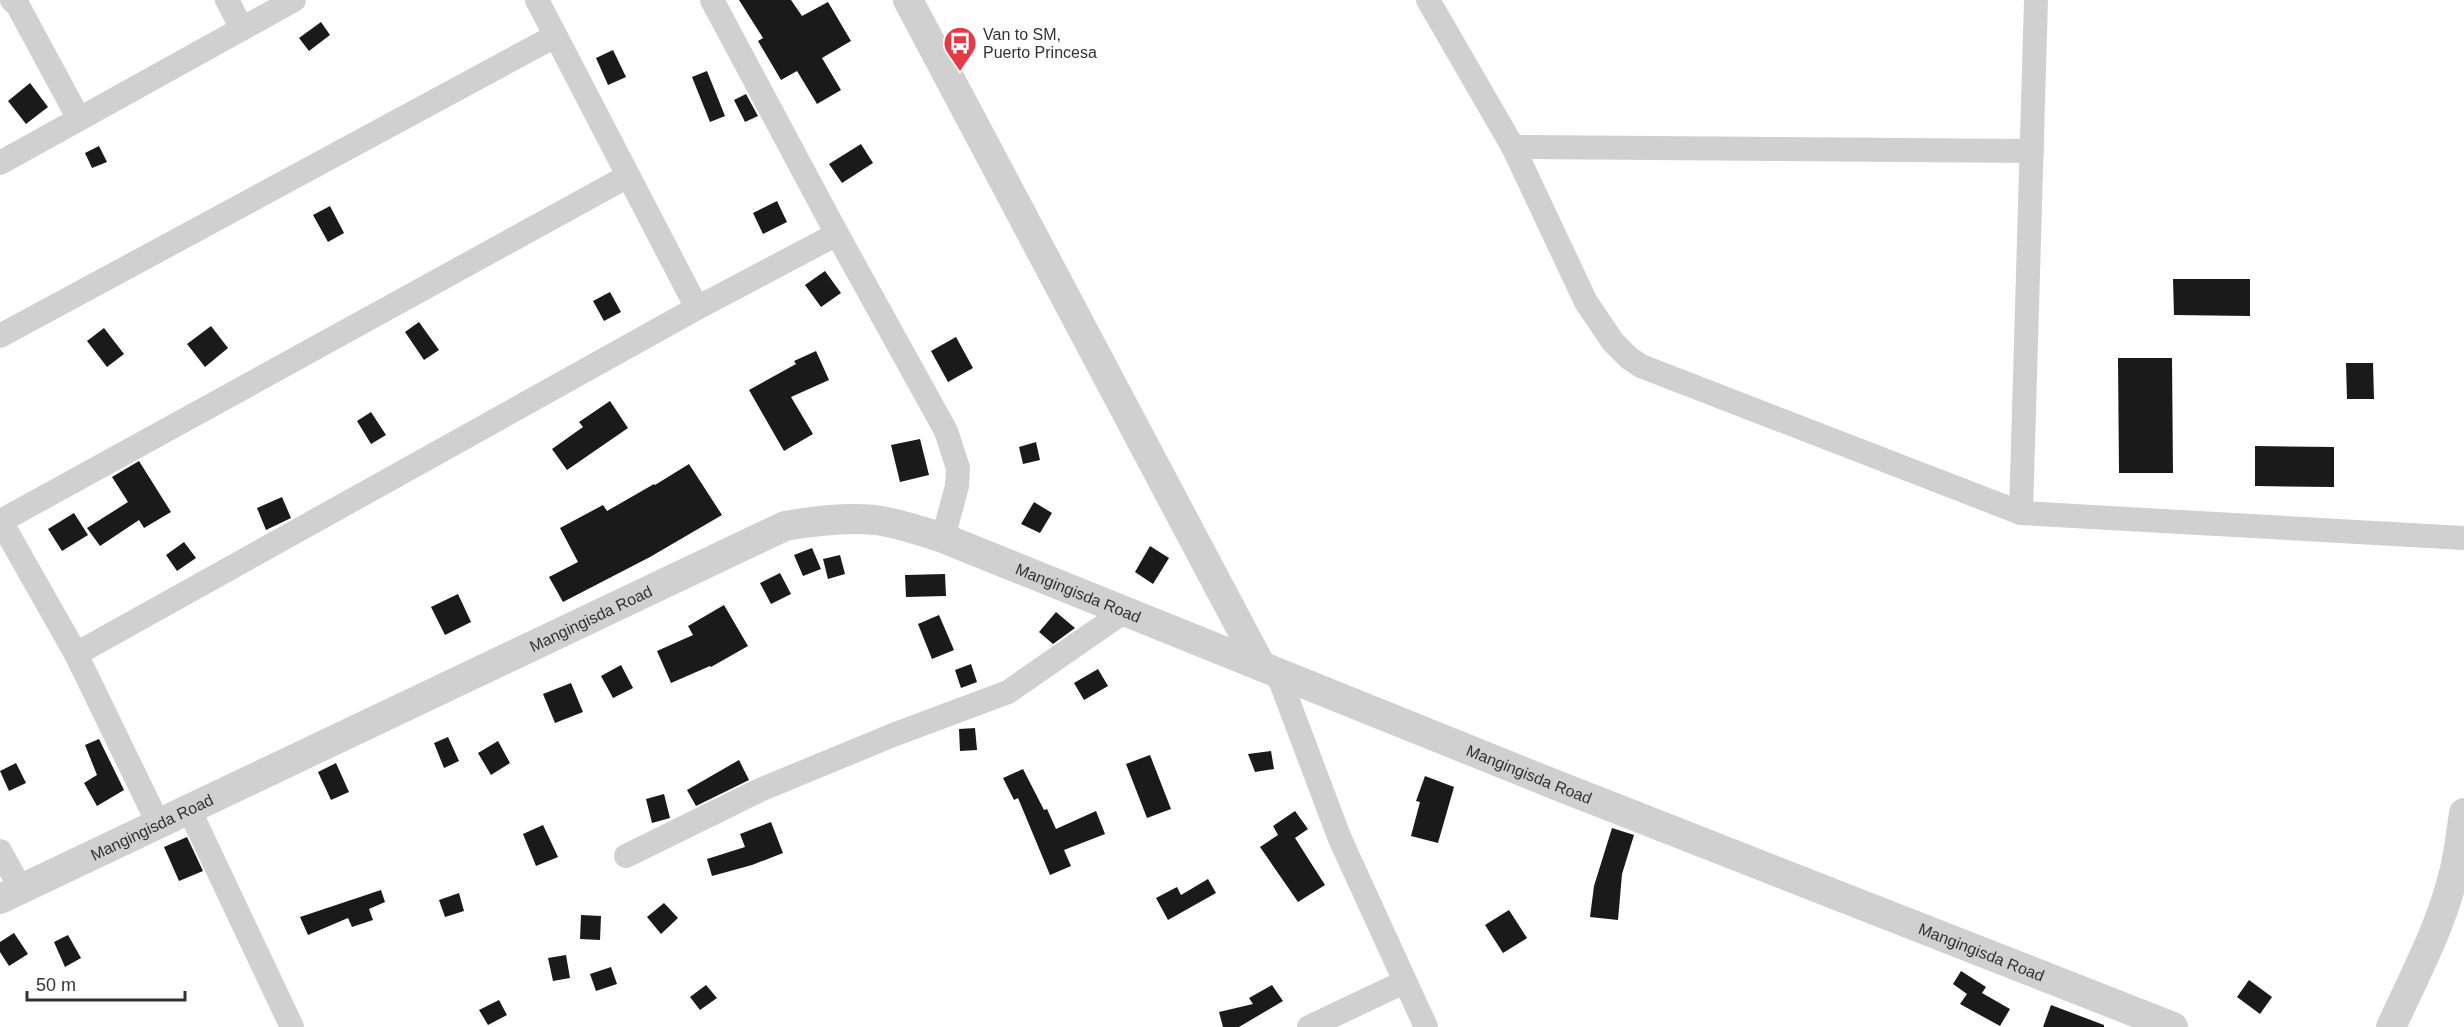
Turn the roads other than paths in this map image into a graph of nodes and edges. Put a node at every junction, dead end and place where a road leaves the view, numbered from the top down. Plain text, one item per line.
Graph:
1 (12, 0) edge
2 (227, 0) edge
3 (294, 0) edge
4 (537, 0) edge
5 (712, 0) edge
6 (908, 0) edge
7 (1428, 0) edge
8 (2036, 0) edge
9 (242, 29) junction
10 (555, 36) junction
11 (79, 119) junction
12 (1513, 147) junction
13 (2031, 150) junction
14 (0, 163) edge
15 (628, 176) junction
16 (837, 234) junction
17 (697, 308) junction
18 (0, 336) edge
19 (2021, 513) junction
20 (0, 520) edge
21 (943, 538) junction
22 (2464, 538) edge
23 (1125, 611) junction
24 (76, 654) junction
25 (1269, 669) junction
26 (189, 809) junction
27 (2464, 813) edge
28 (158, 823) junction
29 (0, 851) edge
30 (626, 856) dead end
31 (10, 894) edge
32 (1404, 982) junction
33 (292, 1027) edge
34 (1310, 1027) edge
35 (1426, 1027) edge
36 (2173, 1027) edge
37 (2391, 1027) edge

1 - 11 street
2 - 9 street
3 - 9 street
4 - 10 street
5 - 16 street
6 - 25 street
7 - 12 street
8 - 13 street
9 - 11 street
10 - 15 street
10 - 18 street
11 - 14 street
12 - 13 street
12 - 19 street
13 - 19 street
15 - 17 street
15 - 20 street
16 - 17 street
16 - 21 street
17 - 24 street
19 - 22 street
20 - 24 street
21 - 23 street, Mangingisda Road
21 - 26 street, Mangingisda Road
23 - 25 street, Mangingisda Road
23 - 30 street
24 - 28 street
25 - 32 street
25 - 36 street, Mangingisda Road
26 - 28 street, Mangingisda Road
26 - 33 street
27 - 37 street
28 - 31 street, Mangingisda Road
29 - 31 street
32 - 34 street
32 - 35 street

